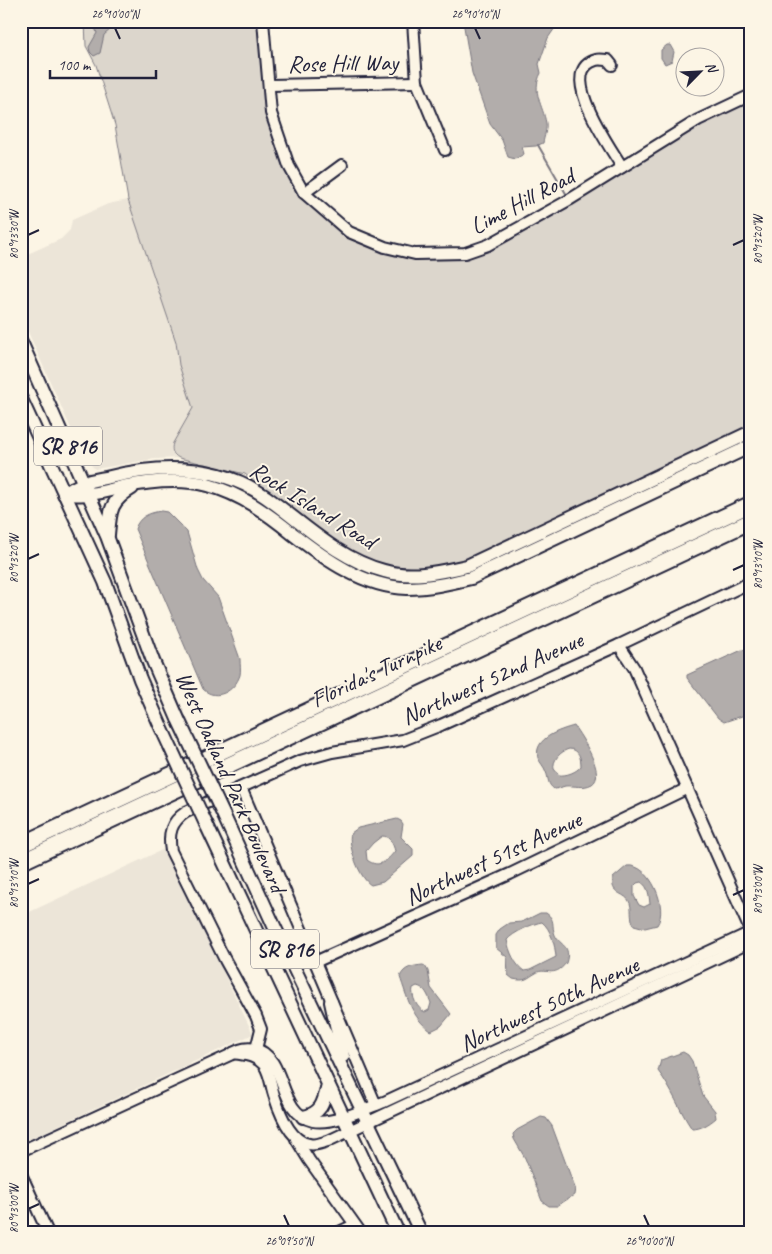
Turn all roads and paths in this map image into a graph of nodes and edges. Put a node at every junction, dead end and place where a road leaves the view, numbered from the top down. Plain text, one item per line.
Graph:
1 (263, 21) edge
2 (413, 21) edge
3 (612, 65) dead end
4 (416, 82) junction
5 (270, 85) junction
6 (751, 95) edge
7 (445, 150) dead end
8 (342, 164) dead end
9 (622, 167) junction
10 (304, 193) junction
11 (23, 351) edge
12 (21, 399) edge
13 (751, 432) edge
14 (751, 446) edge
15 (139, 484) junction
16 (87, 489) junction
17 (64, 494) junction
18 (751, 504) edge
19 (751, 521) edge
20 (108, 536) junction
21 (751, 582) edge
22 (619, 644) junction
23 (241, 788) junction
24 (688, 788) junction
25 (21, 845) edge
26 (21, 862) edge
27 (751, 932) edge
28 (751, 942) edge
29 (315, 962) junction
30 (688, 966) junction
31 (331, 1002) junction
32 (256, 1049) junction
33 (510, 1050) junction
34 (233, 1053) junction
35 (349, 1080) junction
36 (328, 1085) junction
37 (376, 1105) junction
38 (363, 1110) junction
39 (343, 1116) junction
40 (303, 1117) junction
41 (368, 1122) junction
42 (350, 1130) junction
43 (292, 1132) junction
44 (21, 1152) edge
45 (21, 1174) edge
46 (357, 1229) edge
47 (48, 1233) edge
48 (338, 1233) edge
49 (398, 1233) edge
50 (421, 1233) edge

1 - 5 street, Lime Hill Road
2 - 4 street
3 - 9 street
4 - 5 street, Rose Hill Way
4 - 7 street
5 - 10 street, Lime Hill Road
6 - 9 street, Lime Hill Road
8 - 10 street
9 - 10 street, Lime Hill Road
11 - 16 main road, West Oakland Park Boulevard / SR 816
12 - 17 main road, West Oakland Park Boulevard / SR 816
13 - 16 main road, Rock Island Road
14 - 15 main road, Rock Island Road
15 - 16 main road, Rock Island Road
15 - 20 main road
16 - 17 main road, Rock Island Road
16 - 20 main road, West Oakland Park Boulevard / SR 816
17 - 36 main road, West Oakland Park Boulevard / SR 816, bridge
18 - 25 highway, Florida's Turnpike
19 - 26 highway, Florida's Turnpike
20 - 35 main road, West Oakland Park Boulevard / SR 816, bridge
21 - 22 street, Northwest 52nd Avenue
22 - 23 street, Northwest 52nd Avenue
22 - 24 street
23 - 29 street
23 - 32 street, Northwest 52nd Avenue
24 - 27 street
24 - 29 street, Northwest 51st Avenue
27 - 30 street, Northwest 50th Avenue
28 - 30 street, Northwest 50th Avenue
29 - 31 street
30 - 33 street, Northwest 50th Avenue
31 - 35 main road
31 - 37 street
32 - 34 street
32 - 40 street
33 - 37 street, Northwest 50th Avenue
33 - 41 street, Northwest 50th Avenue
34 - 43 street
34 - 44 street
35 - 38 main road, West Oakland Park Boulevard / SR 816
36 - 39 main road, West Oakland Park Boulevard / SR 816
36 - 40 main road
37 - 38 street, Northwest 50th Avenue
38 - 39 street, Northwest 50th Avenue
38 - 41 main road, West Oakland Park Boulevard / SR 816
39 - 40 street, Northwest 50th Avenue
39 - 42 main road, West Oakland Park Boulevard / SR 816
41 - 42 street, Northwest 50th Avenue
41 - 50 main road, West Oakland Park Boulevard / SR 816
42 - 43 street, Northwest 50th Avenue
42 - 49 main road, West Oakland Park Boulevard / SR 816
43 - 46 street
45 - 47 street
46 - 48 street

